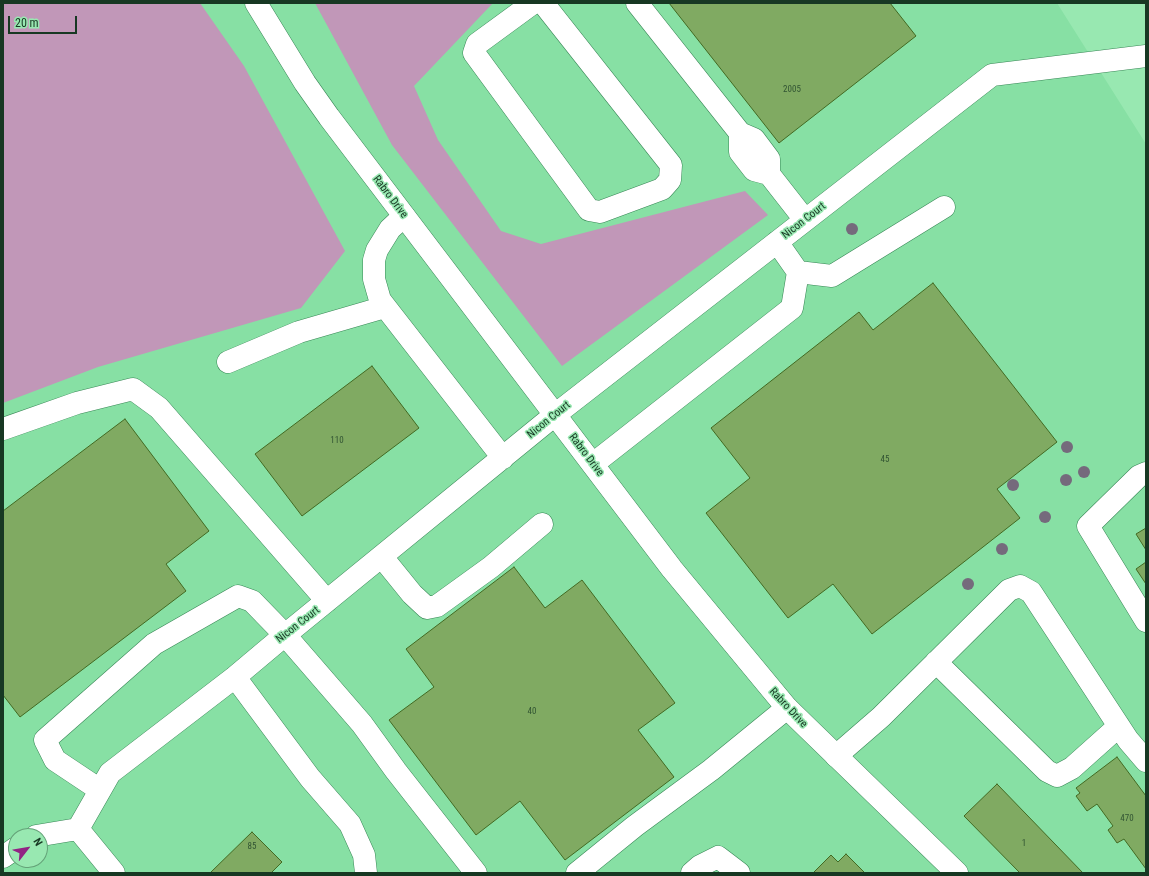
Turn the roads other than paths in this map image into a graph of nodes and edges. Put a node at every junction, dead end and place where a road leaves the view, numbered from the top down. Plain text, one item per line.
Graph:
1 (246, 3) edge
2 (256, 3) edge
3 (533, 3) edge
4 (543, 3) edge
5 (636, 3) edge
6 (283, 48) junction
7 (1146, 56) edge
8 (944, 207) dead end
9 (404, 216) junction
10 (806, 220) junction
11 (777, 242) junction
12 (798, 272) junction
13 (385, 307) junction
14 (228, 362) dead end
15 (556, 414) junction
16 (3, 429) edge
17 (503, 458) junction
18 (593, 464) junction
19 (1146, 473) edge
20 (542, 524) dead end
21 (382, 557) junction
22 (328, 601) junction
23 (1146, 621) edge
24 (285, 634) junction
25 (936, 662) junction
26 (236, 677) junction
27 (787, 708) junction
28 (1119, 726) junction
29 (836, 756) junction
30 (1146, 761) edge
31 (100, 790) junction
32 (78, 829) junction
33 (48, 834) edge
34 (114, 873) edge
35 (366, 873) edge
36 (476, 873) edge
37 (577, 873) edge
38 (692, 873) edge
39 (739, 873) edge
40 (957, 873) edge

1 - 6 street
2 - 6 street, Rabro Drive
3 - 4 street
5 - 10 street
6 - 9 street, Rabro Drive
7 - 10 street, Nicon Court
8 - 12 street
9 - 13 street
9 - 15 street, Rabro Drive
10 - 11 street, Nicon Court
11 - 12 street
11 - 15 street, Nicon Court
12 - 18 street
13 - 14 street
13 - 17 street
15 - 17 street, Nicon Court
15 - 18 street, Rabro Drive
16 - 22 street
17 - 21 street, Nicon Court
18 - 27 street, Rabro Drive
19 - 23 street
20 - 21 street
21 - 22 street, Nicon Court
22 - 24 street, Nicon Court
24 - 26 street, Nicon Court
24 - 31 street
24 - 36 street
25 - 28 street
25 - 28 street
25 - 29 street
26 - 31 street, Nicon Court
26 - 35 street
27 - 29 street, Rabro Drive
27 - 37 street
28 - 30 street
29 - 40 street, Rabro Drive
31 - 32 street, Nicon Court
32 - 33 street
32 - 34 street
38 - 39 street

